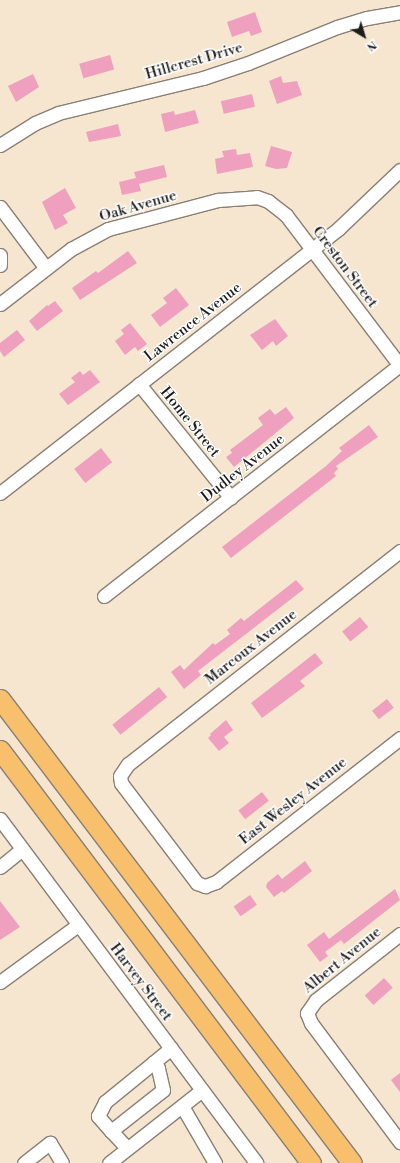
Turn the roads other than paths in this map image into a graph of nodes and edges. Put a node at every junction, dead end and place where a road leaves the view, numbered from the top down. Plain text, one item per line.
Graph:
1 (400, 12) edge
2 (0, 145) edge
3 (400, 170) edge
4 (258, 197) joint
5 (2, 215) edge
6 (312, 249) junction
7 (0, 256) edge
8 (0, 265) edge
9 (45, 267) junction
10 (0, 304) edge
11 (400, 366) edge
12 (139, 384) junction
13 (0, 493) edge
14 (231, 498) junction
15 (400, 551) edge
16 (104, 596) dead end
17 (0, 699) edge
18 (400, 738) edge
19 (0, 750) edge
20 (0, 819) edge
21 (22, 849) junction
22 (0, 867) edge
23 (205, 886) joint
24 (78, 925) junction
25 (400, 934) edge
26 (0, 982) edge
27 (171, 1048) junction
28 (154, 1062) junction
29 (202, 1090) junction
30 (182, 1106) junction
31 (395, 1124) edge
32 (111, 1131) junction
33 (400, 1142) edge
34 (127, 1148) junction
35 (24, 1163) edge
36 (62, 1163) edge
37 (109, 1163) edge
38 (215, 1163) edge
39 (256, 1163) edge
40 (311, 1163) edge
41 (352, 1163) edge

1 - 2 street, Hillcrest Drive
3 - 6 street, Lawrence Avenue
4 - 6 street, Creston Street
4 - 9 street, Oak Avenue
5 - 9 street
6 - 11 street, Creston Street
6 - 12 street, Lawrence Avenue
7 - 8 street
9 - 10 street, Oak Avenue
11 - 14 street, Dudley Avenue
12 - 13 street, Lawrence Avenue
12 - 14 street, Home Street
14 - 16 street, Dudley Avenue
15 - 23 street, Marcoux Avenue
17 - 41 highway
18 - 23 street, East Wesley Avenue
19 - 40 highway
20 - 21 street, Harvey Street
21 - 22 street
21 - 24 street, Harvey Street
24 - 26 street
24 - 27 street, Harvey Street
25 - 31 street, Albert Avenue
27 - 28 street
27 - 29 street, Harvey Street
28 - 32 street
28 - 32 street
29 - 30 street
29 - 39 street, Harvey Street
30 - 34 street
30 - 38 street
31 - 33 street
32 - 34 street
34 - 37 street
35 - 36 street

